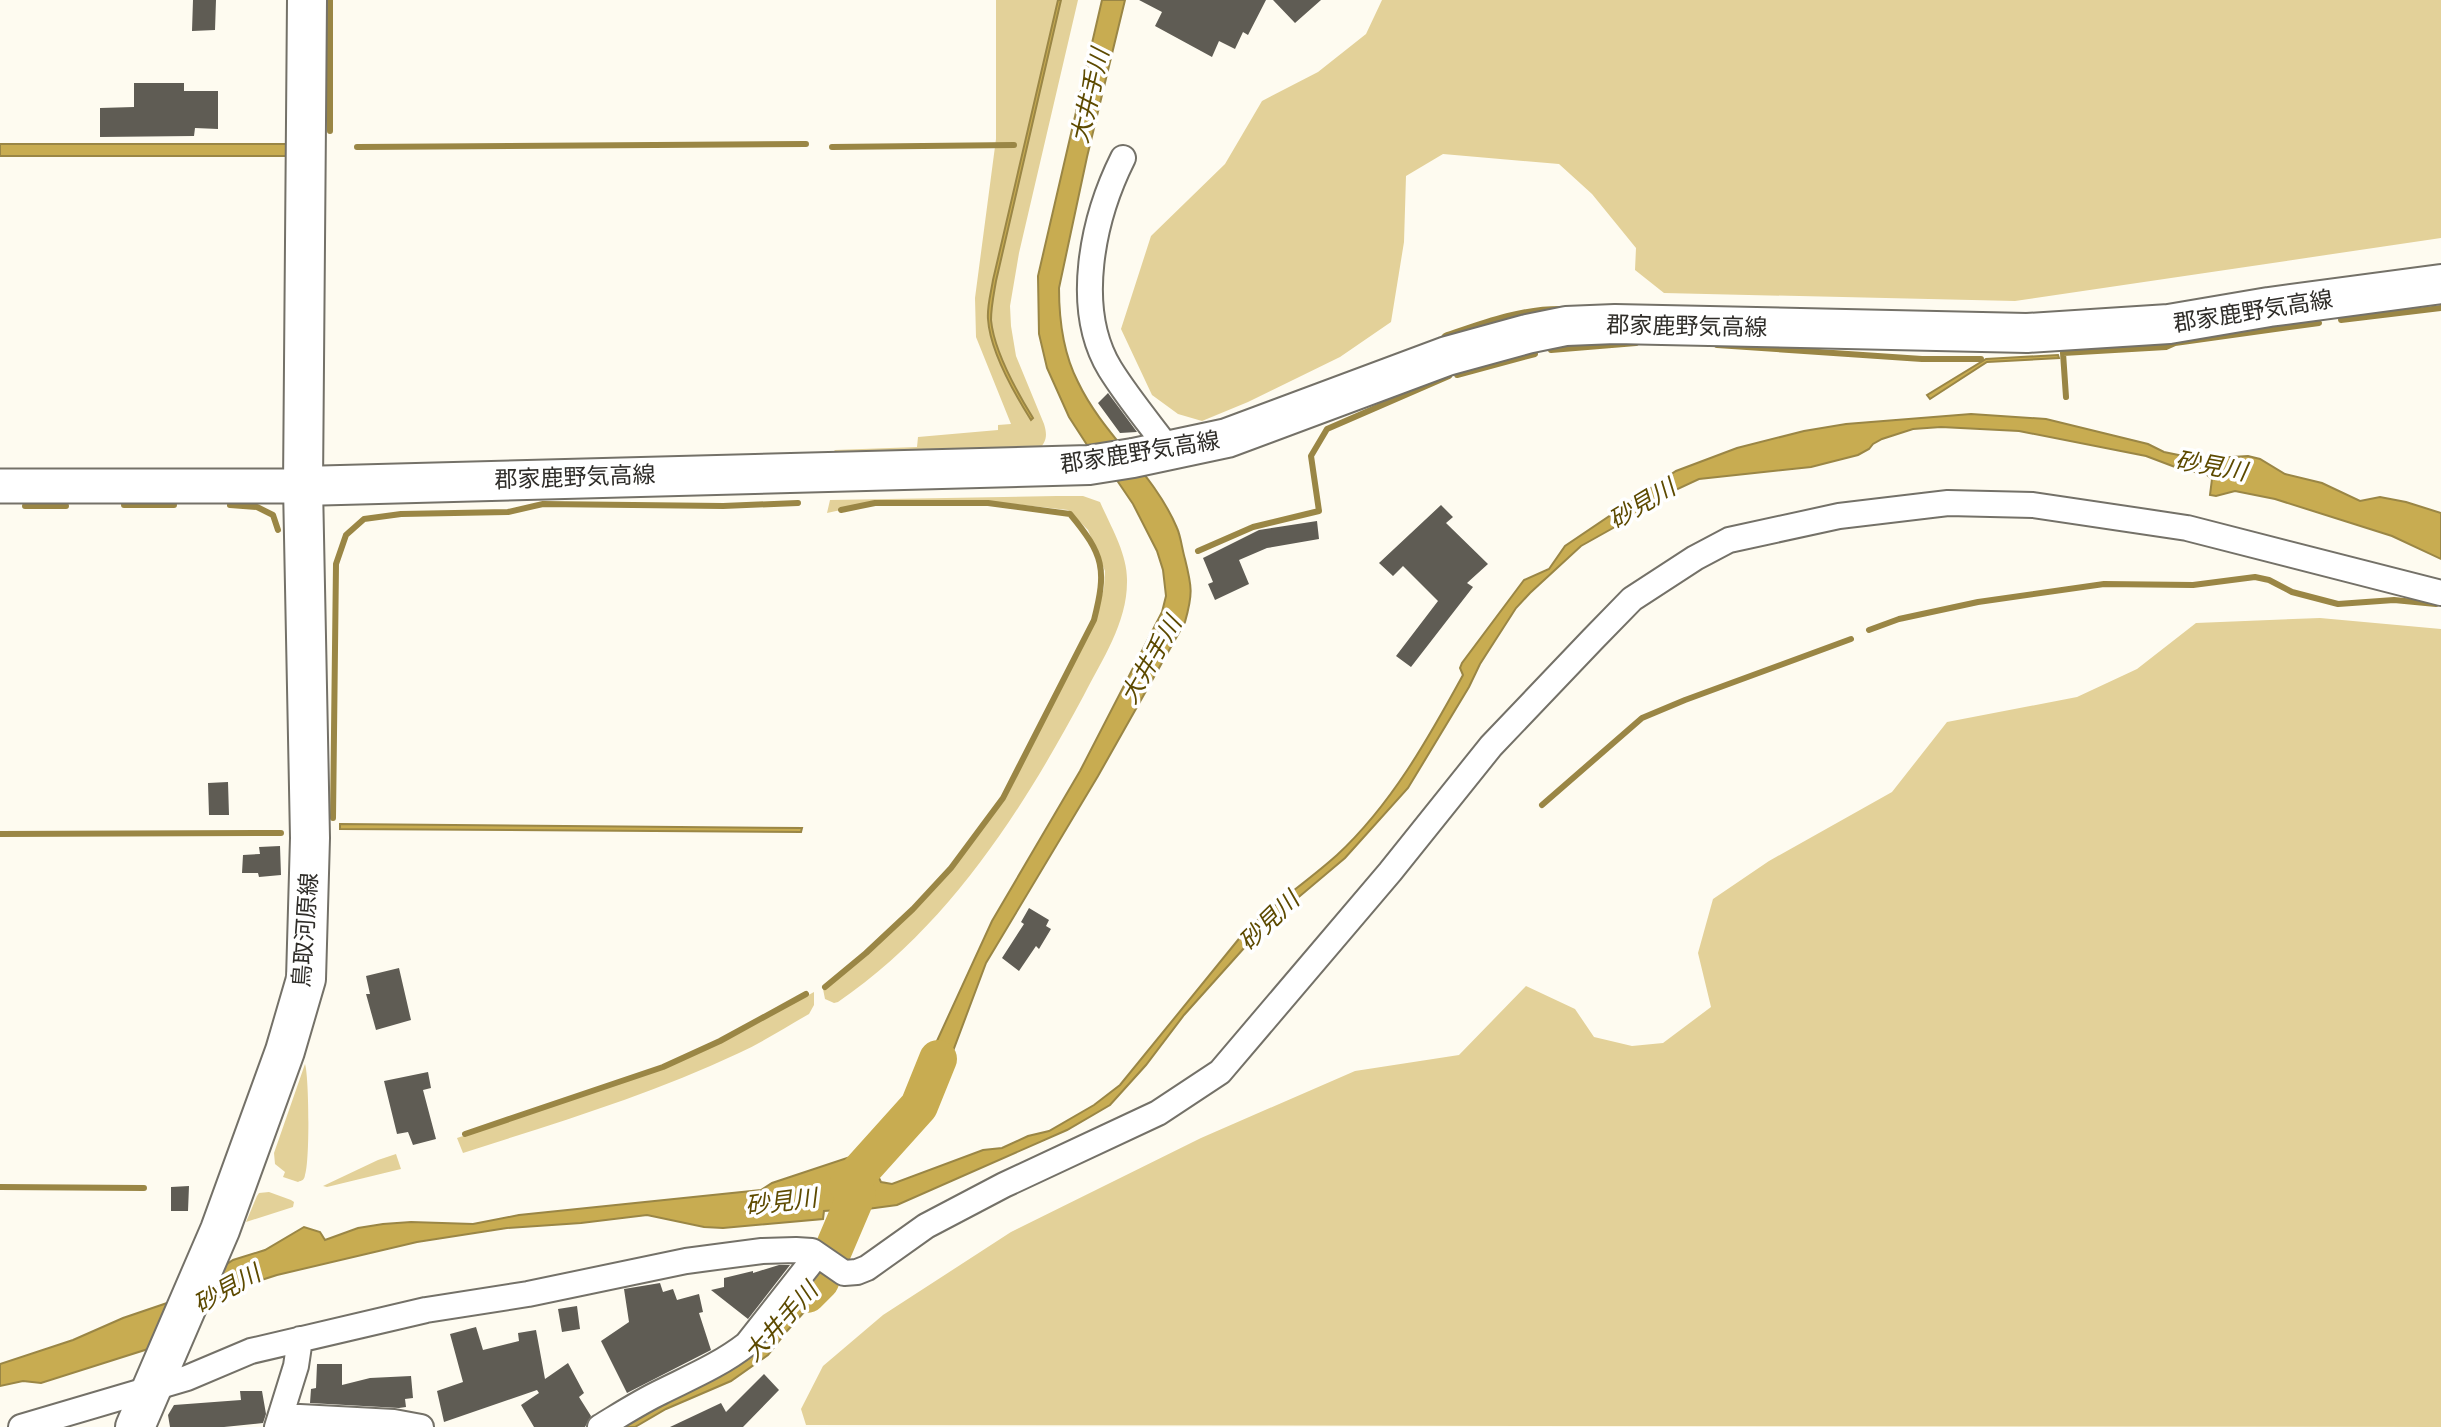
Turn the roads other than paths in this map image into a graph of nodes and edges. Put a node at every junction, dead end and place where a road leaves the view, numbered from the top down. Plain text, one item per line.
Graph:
1 (307, 0) edge
2 (1123, 158) dead end
3 (2441, 284) edge
4 (1170, 451) junction
5 (303, 485) junction
6 (0, 486) edge
7 (2441, 593) edge
8 (820, 1256) junction
9 (300, 1339) junction
10 (151, 1389) junction
11 (279, 1421) edge
12 (20, 1427) edge
13 (135, 1427) edge
14 (421, 1427) edge
15 (600, 1427) edge

1 - 5 main road
2 - 4 street
3 - 4 main road, 郡家鹿野気高線
4 - 5 main road, 郡家鹿野気高線
5 - 6 street
5 - 10 main road, 鳥取河原線
7 - 8 street
8 - 9 street
8 - 15 street
9 - 10 street
9 - 11 street
10 - 12 street
10 - 13 main road, 鳥取河原線
11 - 14 street

